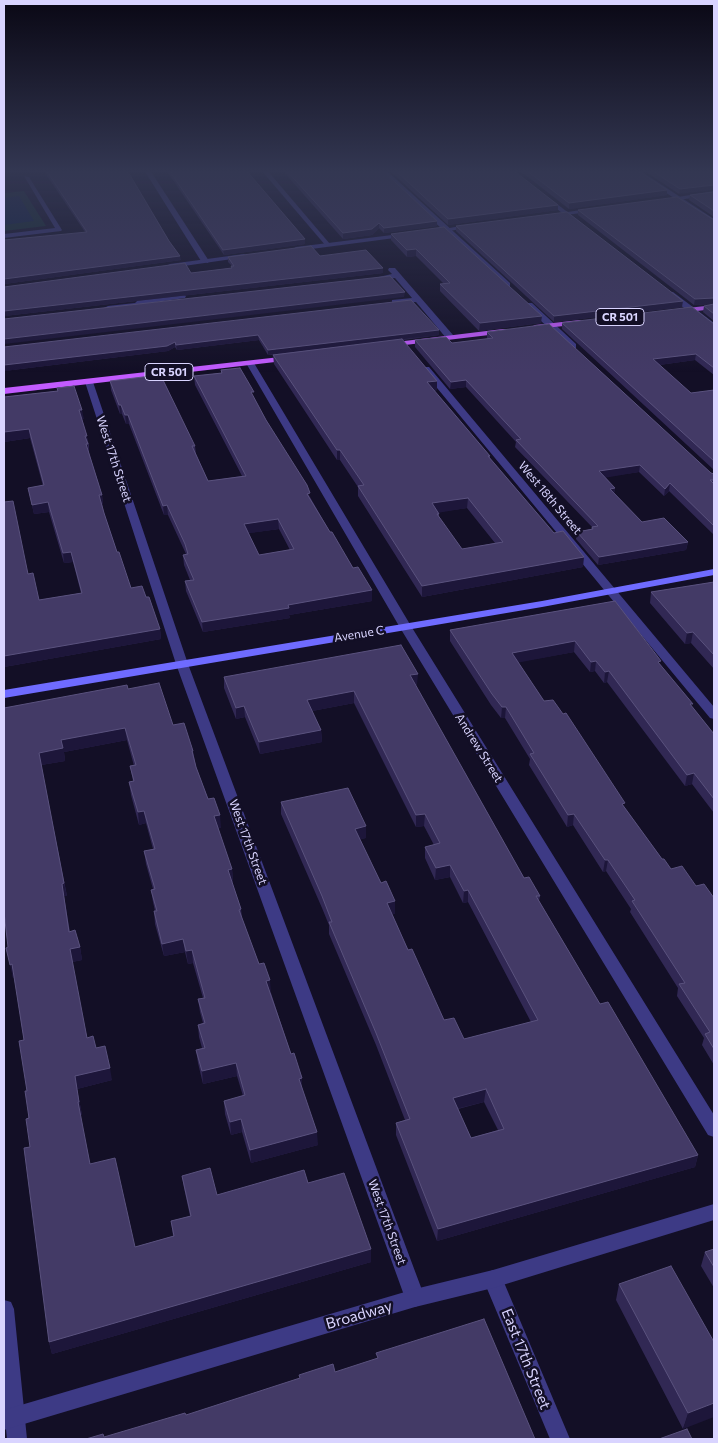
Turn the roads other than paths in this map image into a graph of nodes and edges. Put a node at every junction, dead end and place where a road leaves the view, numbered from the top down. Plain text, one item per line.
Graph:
1 (189, 237) edge
2 (321, 237) edge
3 (385, 237) edge
4 (457, 237) edge
5 (328, 245) junction
6 (290, 250) edge
7 (252, 255) edge
8 (205, 262) junction
9 (158, 268) edge
10 (372, 271) edge
11 (396, 276) junction
12 (368, 279) edge
13 (660, 286) edge
14 (513, 291) edge
15 (189, 297) edge
16 (521, 298) edge
17 (417, 300) junction
18 (389, 303) edge
19 (714, 307) edge
20 (96, 309) edge
21 (691, 310) junction
22 (672, 312) edge
23 (587, 321) edge
24 (550, 325) junction
25 (714, 327) edge
26 (523, 328) edge
27 (514, 329) edge
28 (450, 338) junction
29 (376, 347) edge
30 (412, 351) junction
31 (578, 351) edge
32 (299, 356) edge
33 (250, 362) junction
34 (89, 382) junction
35 (4, 392) edge
36 (714, 572) edge
37 (611, 591) junction
38 (404, 626) junction
39 (182, 664) junction
40 (4, 694) edge
41 (714, 714) edge
42 (714, 1130) edge
43 (714, 1212) edge
44 (493, 1278) junction
45 (416, 1298) junction
46 (4, 1309) edge
47 (9, 1418) edge
48 (17, 1439) edge
49 (560, 1439) edge

1 - 8 street
2 - 5 street
3 - 5 street
4 - 14 street
5 - 6 street
7 - 8 street
8 - 9 street
10 - 11 street
11 - 12 street
11 - 17 street
13 - 21 street
15 - 20 street
16 - 24 street
17 - 18 street
17 - 28 street
19 - 21 main road
21 - 22 main road
21 - 25 street
23 - 24 main road, CR 501
24 - 26 main road, CR 501
24 - 31 street
27 - 28 main road
28 - 30 main road
29 - 30 main road
30 - 37 street, West 18th Street
32 - 33 main road, CR 501
33 - 34 main road, CR 501
33 - 38 street, Andrew Street
34 - 35 main road, CR 501
34 - 39 street, West 17th Street
36 - 37 main road, Avenue C
37 - 38 main road, Avenue C
37 - 41 street, West 18th Street
38 - 39 main road, Avenue C
38 - 42 street, Andrew Street
39 - 40 main road, Avenue C
39 - 45 street, West 17th Street
43 - 44 street, Broadway
44 - 45 street, Broadway
44 - 49 street, East 17th Street
45 - 47 street, Broadway
46 - 47 street
47 - 48 street

